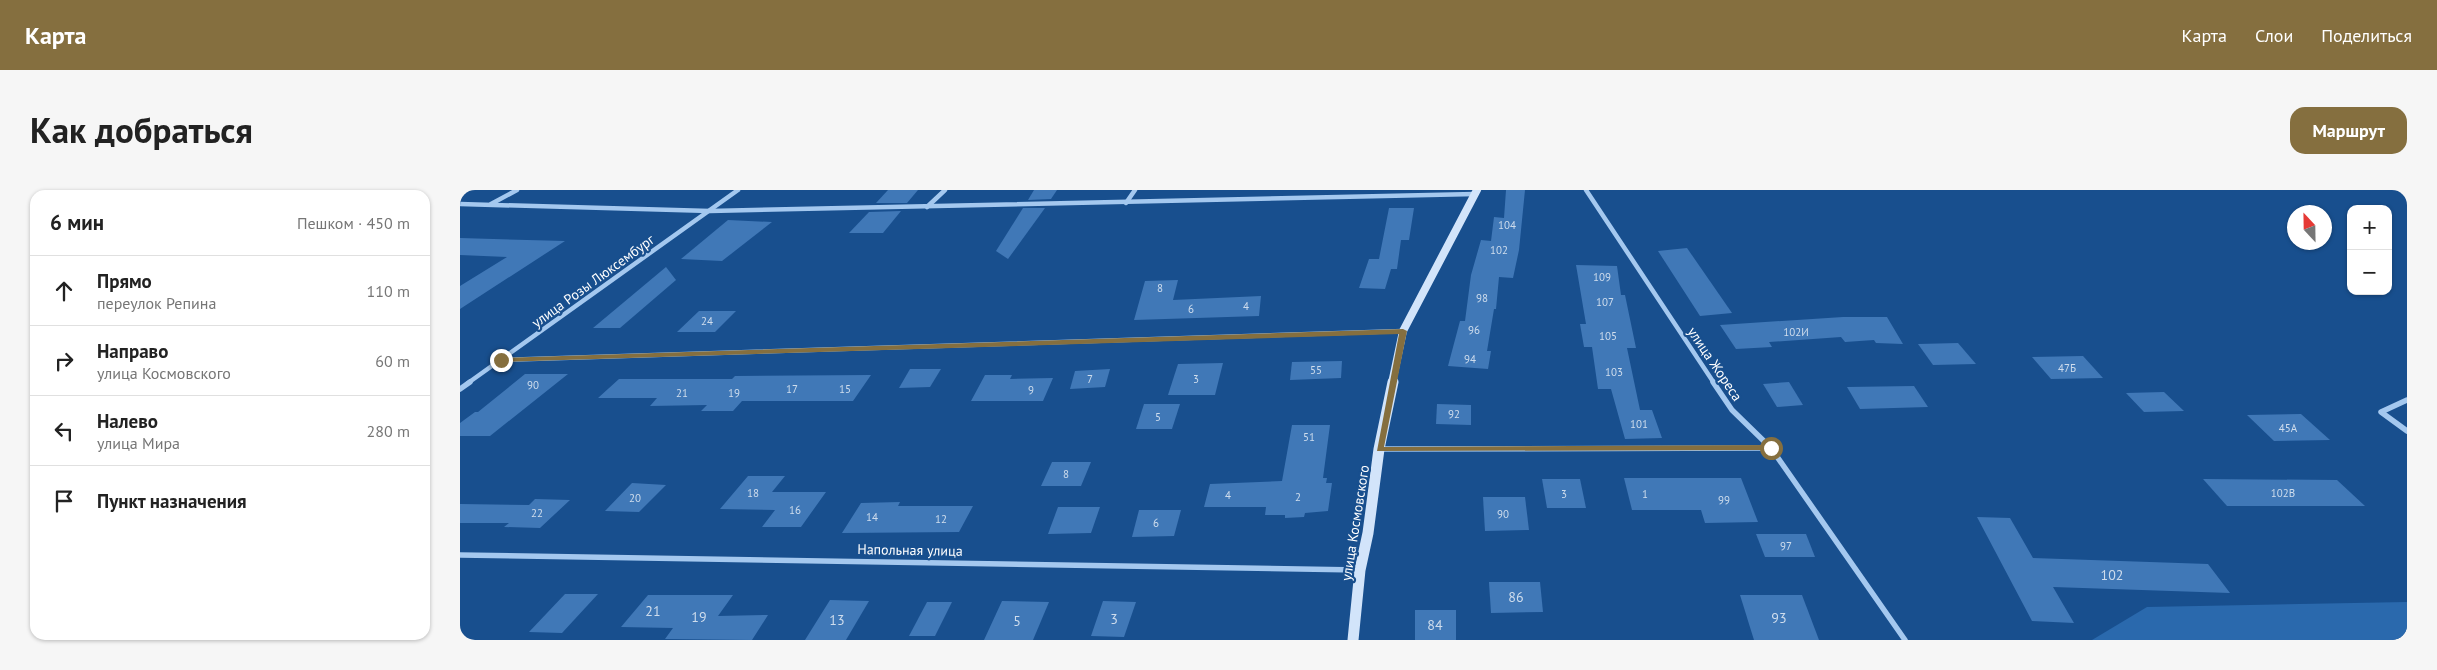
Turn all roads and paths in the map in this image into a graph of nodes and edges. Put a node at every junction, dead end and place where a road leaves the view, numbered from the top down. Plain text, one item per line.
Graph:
1 (516, 190) edge
2 (738, 190) edge
3 (945, 190) edge
4 (1135, 190) edge
5 (1309, 190) edge
6 (1586, 190) edge
7 (1476, 192) edge
8 (1306, 198) junction
9 (460, 204) edge
10 (490, 204) junction
11 (1126, 204) junction
12 (927, 208) junction
13 (710, 211) junction
14 (1403, 331) junction
15 (501, 360) junction
16 (460, 389) edge
17 (2407, 400) edge
18 (2407, 431) edge
19 (1771, 448) junction
20 (1380, 450) junction
21 (460, 555) edge
22 (1360, 570) junction
23 (1353, 640) edge
24 (1905, 640) edge

1 - 10 street
2 - 13 street, улица Розы Люксембург
3 - 12 street
4 - 11 street
5 - 8 street
6 - 19 street, улица Жореса
7 - 8 street
7 - 14 main road, улица Космовского
8 - 11 street
9 - 10 street
10 - 13 street
11 - 12 street
12 - 13 street
13 - 15 street, улица Розы Люксембург
14 - 15 street
14 - 20 main road, улица Космовского
15 - 16 street, улица Розы Люксембург
17 - 18 street
19 - 20 street
19 - 24 street, улица Жореса
20 - 22 main road, улица Космовского
21 - 22 street, Напольная улица
22 - 23 main road, улица Космовского

